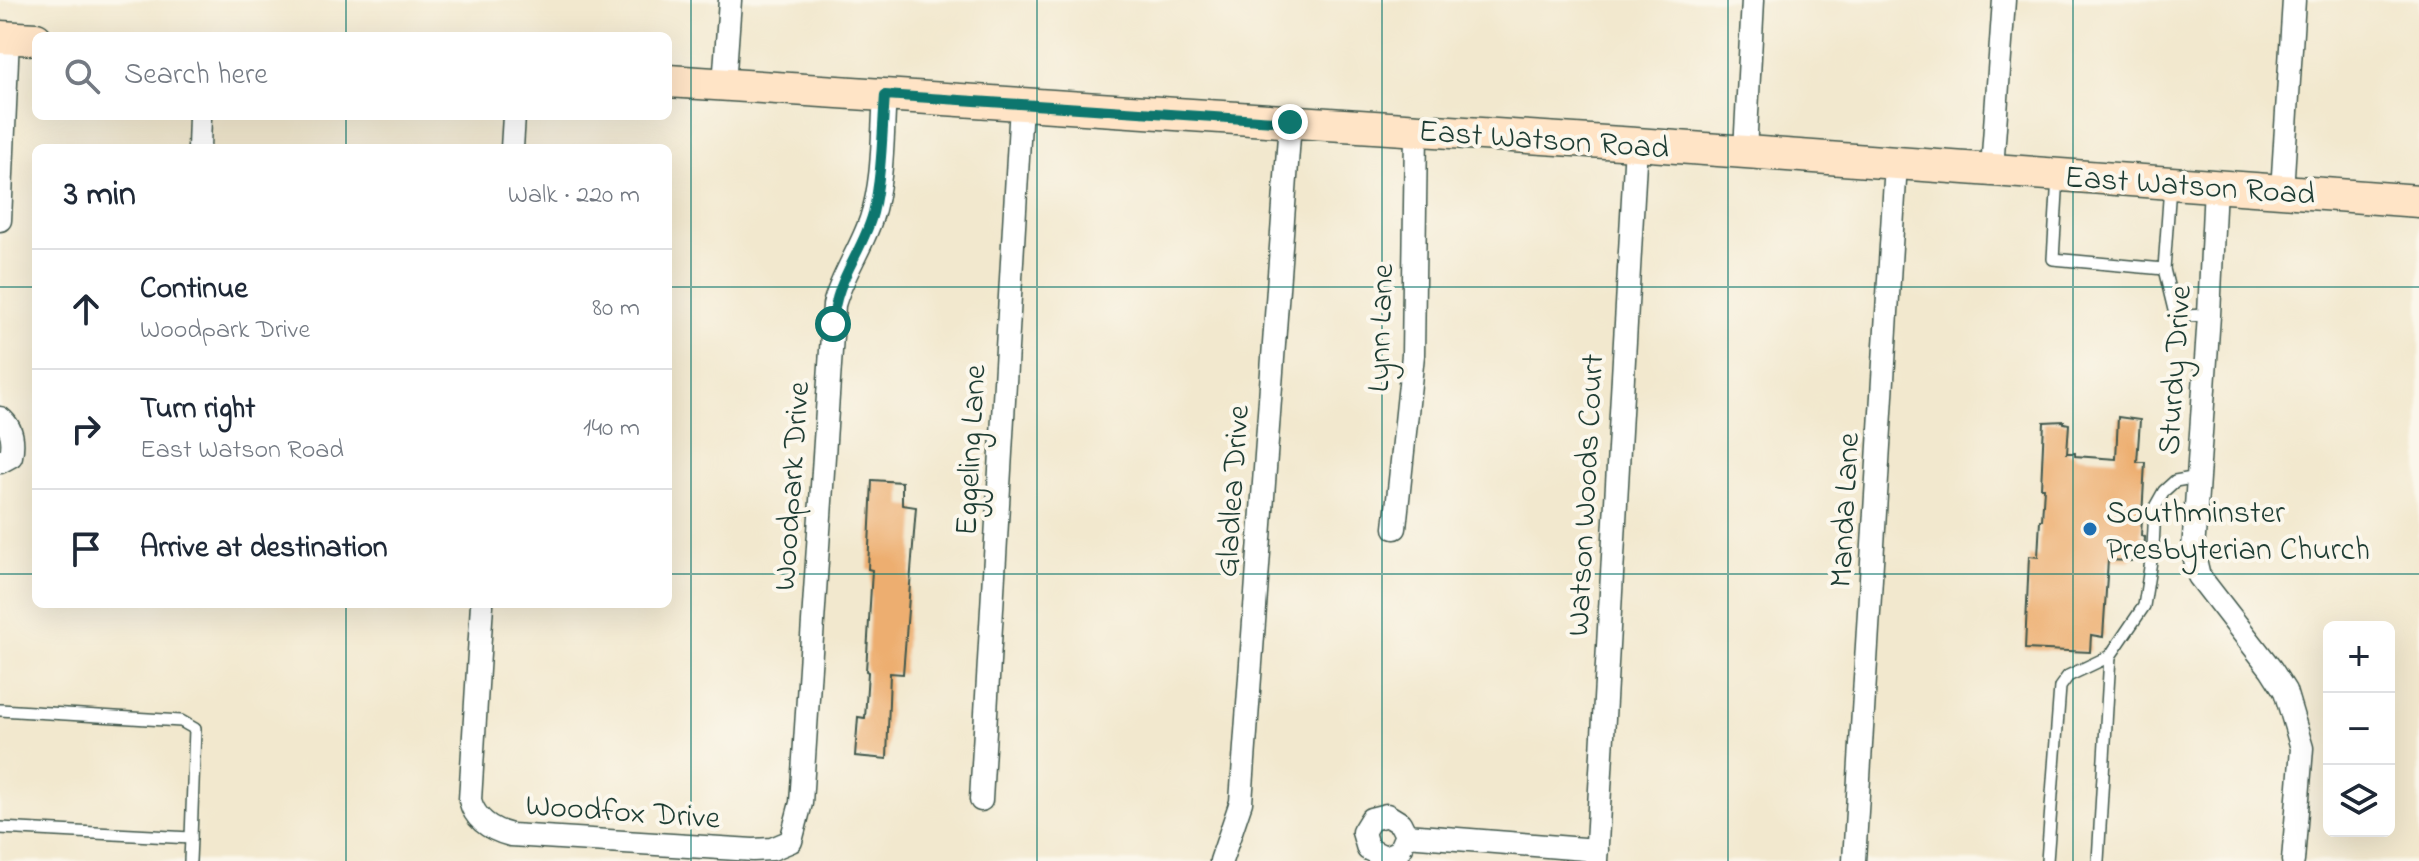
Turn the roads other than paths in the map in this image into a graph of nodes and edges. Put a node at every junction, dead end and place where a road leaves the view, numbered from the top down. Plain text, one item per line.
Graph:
1 (730, 0) edge
2 (1753, 0) edge
3 (2004, 0) edge
4 (2294, 0) edge
5 (15, 38) edge
6 (672, 81) edge
7 (724, 85) junction
8 (885, 95) junction
9 (1021, 105) junction
10 (200, 120) edge
11 (514, 120) edge
12 (1290, 122) junction
13 (1416, 131) junction
14 (199, 144) edge
15 (512, 144) edge
16 (1636, 144) junction
17 (1745, 151) junction
18 (1896, 163) junction
19 (1992, 169) junction
20 (2058, 175) junction
21 (2170, 183) junction
22 (2215, 186) junction
23 (2282, 191) junction
24 (2419, 201) edge
25 (0, 220) edge
26 (2164, 269) junction
27 (2209, 315) junction
28 (0, 418) edge
29 (0, 462) edge
30 (2198, 477) junction
31 (1395, 528) dead end
32 (482, 608) edge
33 (2110, 656) junction
34 (0, 710) edge
35 (981, 800) dead end
36 (0, 828) edge
37 (1406, 835) dead end
38 (191, 838) junction
39 (791, 841) joint
40 (1596, 855) edge
41 (190, 861) edge
42 (1221, 861) edge
43 (1854, 861) edge
44 (2047, 861) edge
45 (2098, 861) edge
46 (2293, 861) edge

1 - 7 street
2 - 17 street
3 - 19 street
4 - 23 street
5 - 25 street
6 - 7 street, East Watson Road
7 - 8 street, East Watson Road
8 - 9 street, East Watson Road
8 - 39 street, Woodpark Drive
9 - 12 street, East Watson Road
9 - 35 street, Eggeling Lane
10 - 14 street
11 - 15 street
12 - 13 street, East Watson Road
12 - 42 street, Gladlea Drive
13 - 16 street, East Watson Road
13 - 31 street, Lynn Lane
16 - 17 street, East Watson Road
16 - 40 street, Watson Woods Court
17 - 18 street, East Watson Road
18 - 19 street, East Watson Road
18 - 43 street, Manda Lane
19 - 20 street, East Watson Road
20 - 21 street, East Watson Road
20 - 26 lane
21 - 22 street, East Watson Road
21 - 26 lane
22 - 23 street, East Watson Road
22 - 27 street, Sturdy Drive
23 - 24 street, East Watson Road
26 - 27 lane
27 - 30 street, Sturdy Drive
28 - 29 street
30 - 33 lane
30 - 46 street, Sturdy Drive
32 - 39 street, Woodfox Drive
33 - 44 lane
33 - 45 lane
34 - 38 lane
36 - 38 lane
37 - 40 street, Watson Woods Court
38 - 41 lane

